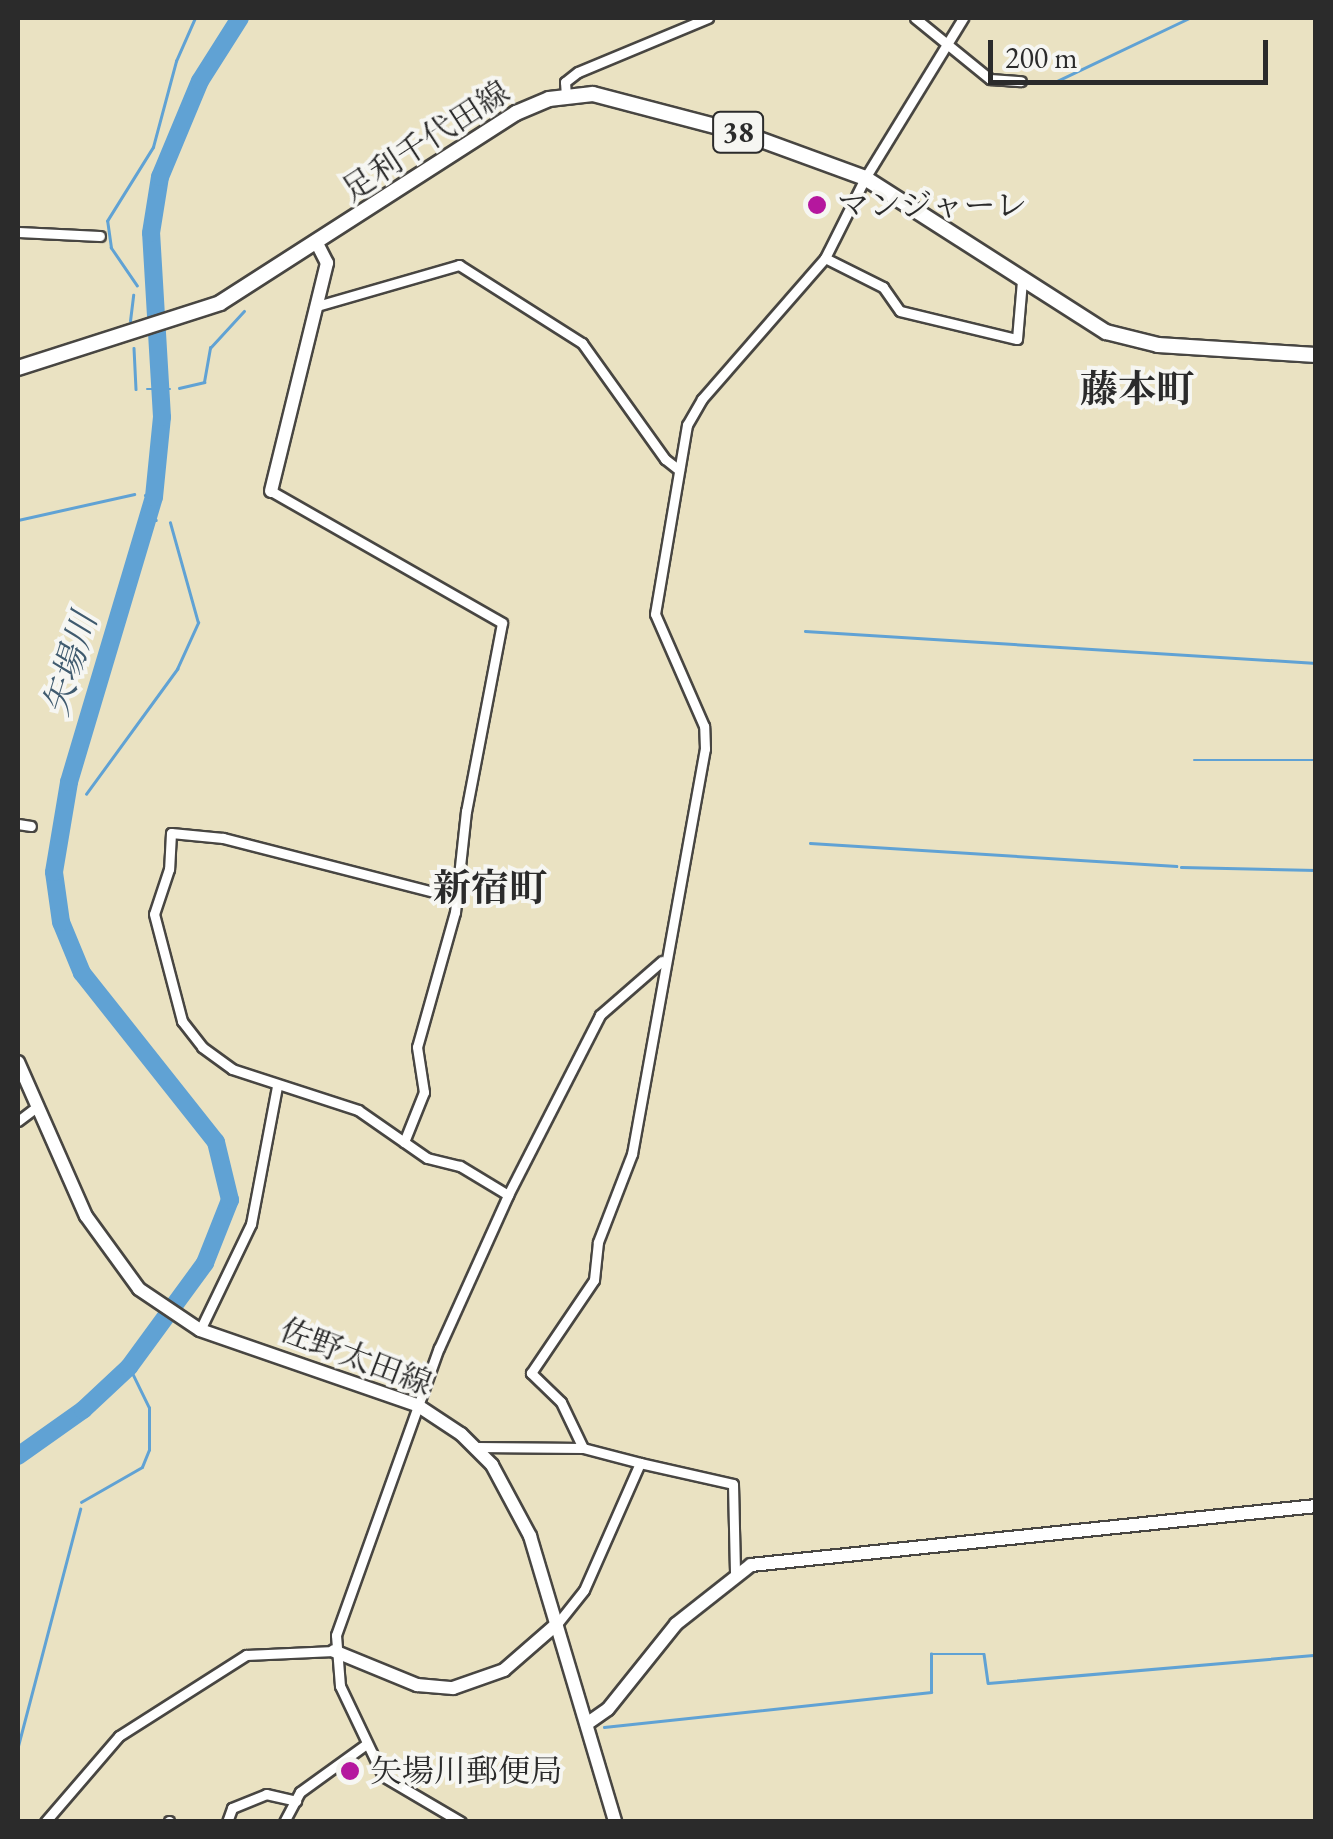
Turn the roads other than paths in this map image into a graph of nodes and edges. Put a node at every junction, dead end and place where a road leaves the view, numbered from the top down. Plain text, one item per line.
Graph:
1 (708, 18) edge
2 (915, 18) edge
3 (963, 18) edge
4 (948, 46) junction
5 (1021, 82) dead end
6 (566, 96) junction
7 (865, 178) junction
8 (18, 232) edge
9 (100, 236) dead end
10 (318, 245) junction
11 (825, 258) junction
12 (1022, 282) junction
13 (317, 306) junction
14 (1316, 355) edge
15 (18, 368) edge
16 (679, 470) junction
17 (272, 491) joint
18 (18, 824) edge
19 (31, 826) dead end
20 (457, 898) junction
21 (662, 961) junction
22 (18, 1062) edge
23 (277, 1086) junction
24 (38, 1106) junction
25 (18, 1120) edge
26 (404, 1142) junction
27 (508, 1195) junction
28 (200, 1330) junction
29 (417, 1405) junction
30 (476, 1447) junction
31 (583, 1448) junction
32 (640, 1463) junction
33 (1316, 1506) edge
34 (735, 1575) junction
35 (557, 1624) junction
36 (334, 1651) junction
37 (588, 1723) junction
38 (365, 1745) junction
39 (296, 1800) junction
40 (45, 1822) edge
41 (227, 1822) edge
42 (284, 1822) edge
43 (461, 1822) edge
44 (615, 1822) edge

1 - 6 street
2 - 4 street
3 - 4 street
4 - 5 street
4 - 7 street
6 - 7 main road, 足利千代田線 / 38
6 - 10 main road, 足利千代田線 / 38
7 - 11 street
7 - 12 main road, 足利千代田線 / 38
8 - 9 street
10 - 13 street
10 - 15 main road, 足利千代田線 / 38
11 - 12 street
11 - 16 street
12 - 14 main road, 足利千代田線 / 38
13 - 16 street
13 - 17 street
16 - 21 street
17 - 20 street
18 - 19 street
20 - 23 street
20 - 26 street
21 - 27 street
21 - 31 street
22 - 24 street, 佐野太田線
23 - 26 street
23 - 28 street
24 - 25 street
24 - 28 street, 佐野太田線
26 - 27 street
27 - 29 street
28 - 29 street, 佐野太田線
29 - 30 street, 佐野太田線
29 - 36 street
30 - 31 street
30 - 35 street, 佐野太田線
31 - 32 street
32 - 34 street
32 - 35 street
33 - 34 street
34 - 37 street
35 - 36 street
35 - 37 street, 佐野太田線
36 - 38 street
36 - 40 street
37 - 44 street, 佐野太田線
38 - 39 street
38 - 43 street
39 - 41 street
39 - 42 street

